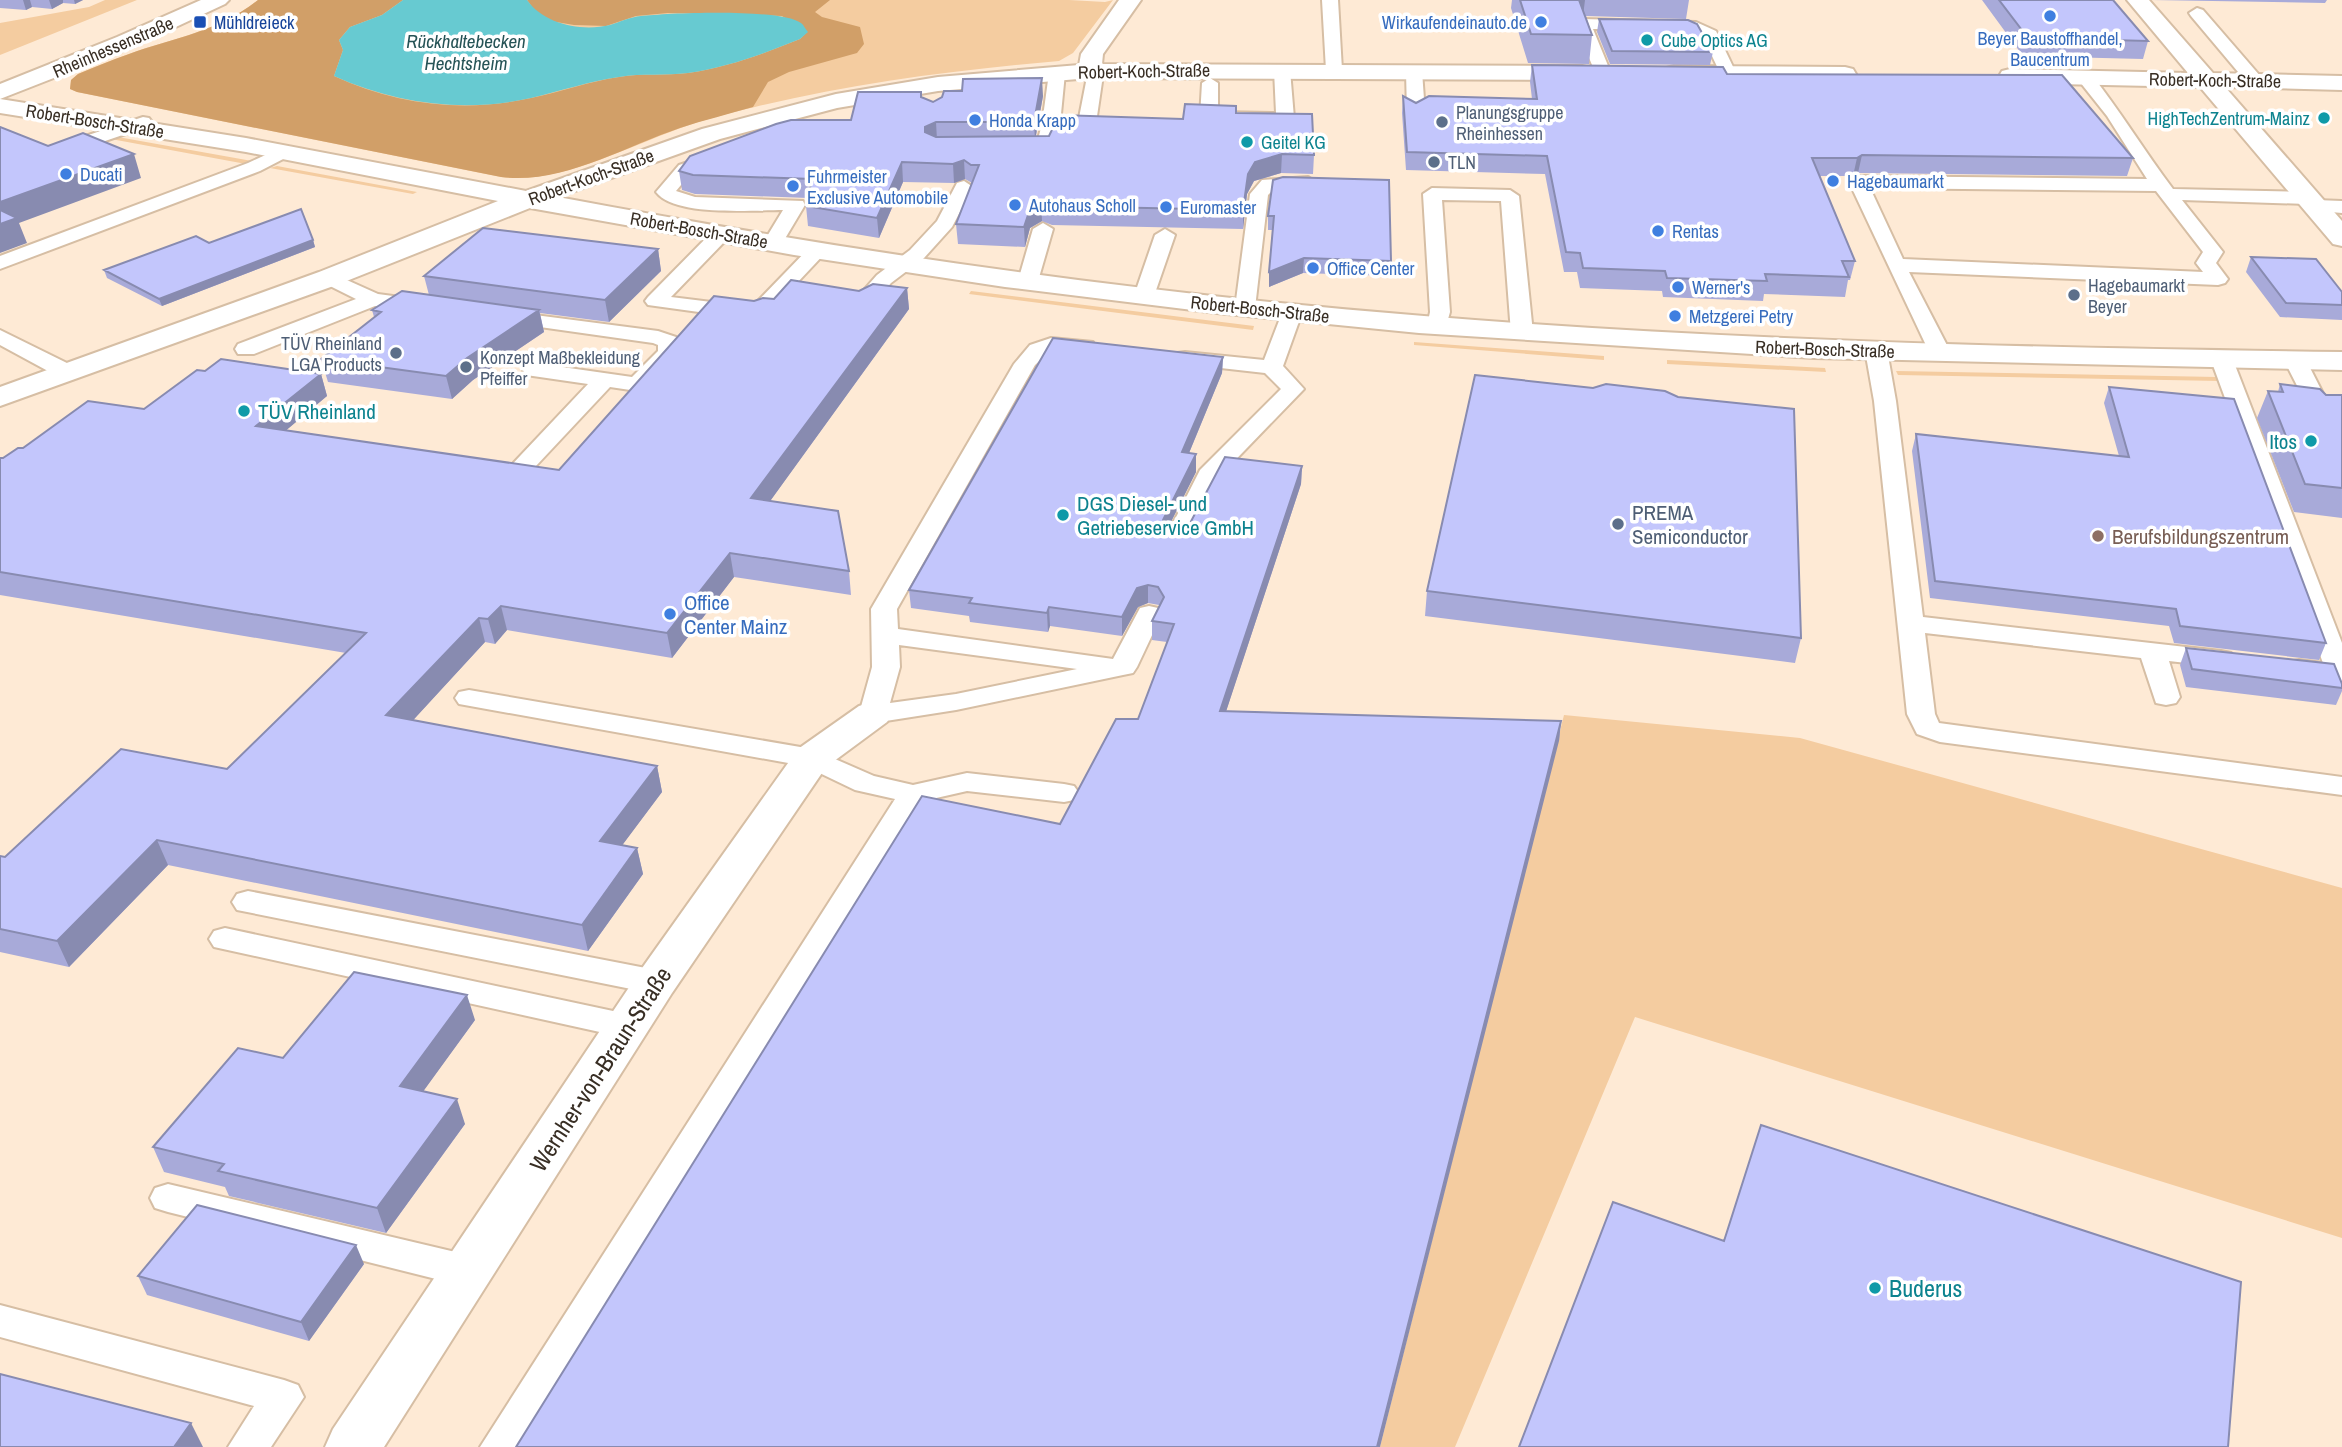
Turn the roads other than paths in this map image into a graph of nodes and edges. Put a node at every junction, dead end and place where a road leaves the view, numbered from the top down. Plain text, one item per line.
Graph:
1 (177, 0) edge
2 (218, 0) edge
3 (1130, 0) edge
4 (1330, 0) edge
5 (2138, 0) edge
6 (2197, 13) dead end
7 (1699, 14) dead end
8 (1710, 34) junction
9 (1282, 70) junction
10 (1334, 70) junction
11 (1090, 71) junction
12 (1414, 71) junction
13 (1057, 73) junction
14 (1603, 73) junction
15 (1631, 73) edge
16 (1658, 73) edge
17 (1728, 74) junction
18 (1864, 75) edge
19 (1987, 76) edge
20 (2084, 77) junction
21 (2207, 80) junction
22 (2255, 81) junction
23 (1210, 83) dead end
24 (2342, 83) edge
25 (1, 89) edge
26 (791, 111) junction
27 (1416, 113) edge
28 (1087, 123) edge
29 (136, 124) junction
30 (763, 139) edge
31 (1004, 148) edge
32 (93, 151) edge
33 (283, 152) junction
34 (724, 154) edge
35 (1331, 183) edge
36 (964, 187) edge
37 (2164, 189) junction
38 (531, 199) junction
39 (2311, 202) junction
40 (2342, 206) edge
41 (1043, 229) edge
42 (721, 234) junction
43 (1165, 235) edge
44 (2342, 238) edge
45 (773, 243) junction
46 (818, 250) junction
47 (0, 263) edge
48 (905, 264) junction
49 (1896, 265) junction
50 (329, 278) junction
51 (1028, 281) junction
52 (779, 290) junction
53 (803, 293) edge
54 (1144, 296) junction
55 (840, 299) edge
56 (373, 300) junction
57 (1245, 307) junction
58 (441, 309) edge
59 (1292, 313) junction
60 (482, 314) edge
61 (1438, 326) junction
62 (1522, 333) junction
63 (0, 336) edge
64 (246, 349) dead end
65 (1111, 350) edge
66 (1876, 351) junction
67 (1940, 353) junction
68 (1165, 355) edge
69 (2222, 360) junction
70 (2295, 360) junction
71 (2342, 361) edge
72 (1272, 367) junction
73 (534, 370) dead end
74 (66, 372) junction
75 (604, 380) junction
76 (0, 397) edge
77 (2323, 415) edge
78 (512, 478) edge
79 (1177, 539) edge
80 (1149, 614) dead end
81 (1911, 624) junction
82 (885, 635) junction
83 (2153, 652) junction
84 (2246, 662) edge
85 (2273, 665) edge
86 (1123, 667) junction
87 (2166, 697) dead end
88 (469, 698) dead end
89 (873, 714) junction
90 (811, 758) junction
91 (2342, 786) edge
92 (1064, 793) dead end
93 (913, 794) junction
94 (248, 902) dead end
95 (225, 939) dead end
96 (656, 982) junction
97 (627, 1026) junction
98 (168, 1198) dead end
99 (468, 1270) junction
100 (0, 1321) edge
101 (248, 1447) edge
102 (353, 1447) edge
103 (500, 1447) edge

1 - 25 street, Rheinhessenstraße
2 - 25 street, Rheinhessenstraße
3 - 11 street
4 - 10 lane
5 - 21 street
6 - 22 lane
7 - 8 lane
8 - 14 lane
8 - 17 lane
9 - 10 street, Robert-Koch-Straße
9 - 11 street, Robert-Koch-Straße
9 - 23 lane
10 - 12 street, Robert-Koch-Straße
11 - 13 street, Robert-Koch-Straße
11 - 28 lane
12 - 14 street, Robert-Koch-Straße
12 - 27 lane
13 - 26 street, Robert-Koch-Straße
13 - 31 lane
14 - 15 street, Robert-Koch-Straße
16 - 17 street
17 - 18 street
19 - 20 street, Robert-Koch-Straße
20 - 21 street, Robert-Koch-Straße
20 - 37 lane
21 - 22 street, Robert-Koch-Straße
21 - 39 street
22 - 24 street, Robert-Koch-Straße
25 - 29 street, Robert-Bosch-Straße
26 - 30 lane
26 - 38 street, Robert-Koch-Straße
29 - 32 lane
29 - 33 street, Robert-Bosch-Straße
33 - 38 street, Robert-Bosch-Straße
33 - 47 lane
34 - 45 lane
35 - 57 lane
36 - 48 lane
37 - 39 lane
37 - 49 lane
37 - 49 lane
38 - 42 street, Robert-Bosch-Straße
38 - 50 street, Robert-Koch-Straße
39 - 40 lane
39 - 44 street
41 - 51 lane
42 - 45 street, Robert-Bosch-Straße
42 - 52 lane
43 - 54 lane
45 - 46 street, Robert-Bosch-Straße
46 - 48 street, Robert-Bosch-Straße
46 - 52 lane
48 - 51 street, Robert-Bosch-Straße
48 - 55 lane
49 - 67 lane
50 - 56 lane
50 - 74 street, Robert-Koch-Straße
51 - 54 street, Robert-Bosch-Straße
52 - 53 lane
54 - 57 street, Robert-Bosch-Straße
56 - 58 lane
56 - 64 lane
57 - 59 street, Robert-Bosch-Straße
59 - 61 street, Robert-Bosch-Straße
59 - 72 lane
60 - 75 lane
61 - 62 street, Robert-Bosch-Straße
61 - 62 lane
62 - 66 street, Robert-Bosch-Straße
63 - 74 lane
65 - 82 lane
66 - 67 street, Robert-Bosch-Straße
66 - 81 lane
67 - 69 street, Robert-Bosch-Straße
68 - 72 lane
69 - 70 street, Robert-Bosch-Straße
69 - 85 lane
70 - 71 street, Robert-Bosch-Straße
70 - 77 lane
72 - 79 lane
73 - 75 lane
74 - 76 street, Robert-Koch-Straße
75 - 78 lane
80 - 86 lane
81 - 83 lane
81 - 91 lane
82 - 86 lane
82 - 89 lane
83 - 84 lane
83 - 87 lane
86 - 89 lane
88 - 90 lane
89 - 90 street, Wernher-von-Braun-Straße
90 - 93 lane
90 - 96 street, Wernher-von-Braun-Straße
92 - 93 lane
93 - 103 lane
94 - 96 lane
95 - 97 lane
96 - 97 street, Wernher-von-Braun-Straße
97 - 99 street, Wernher-von-Braun-Straße
98 - 99 lane
99 - 102 street, Wernher-von-Braun-Straße
100 - 101 lane

